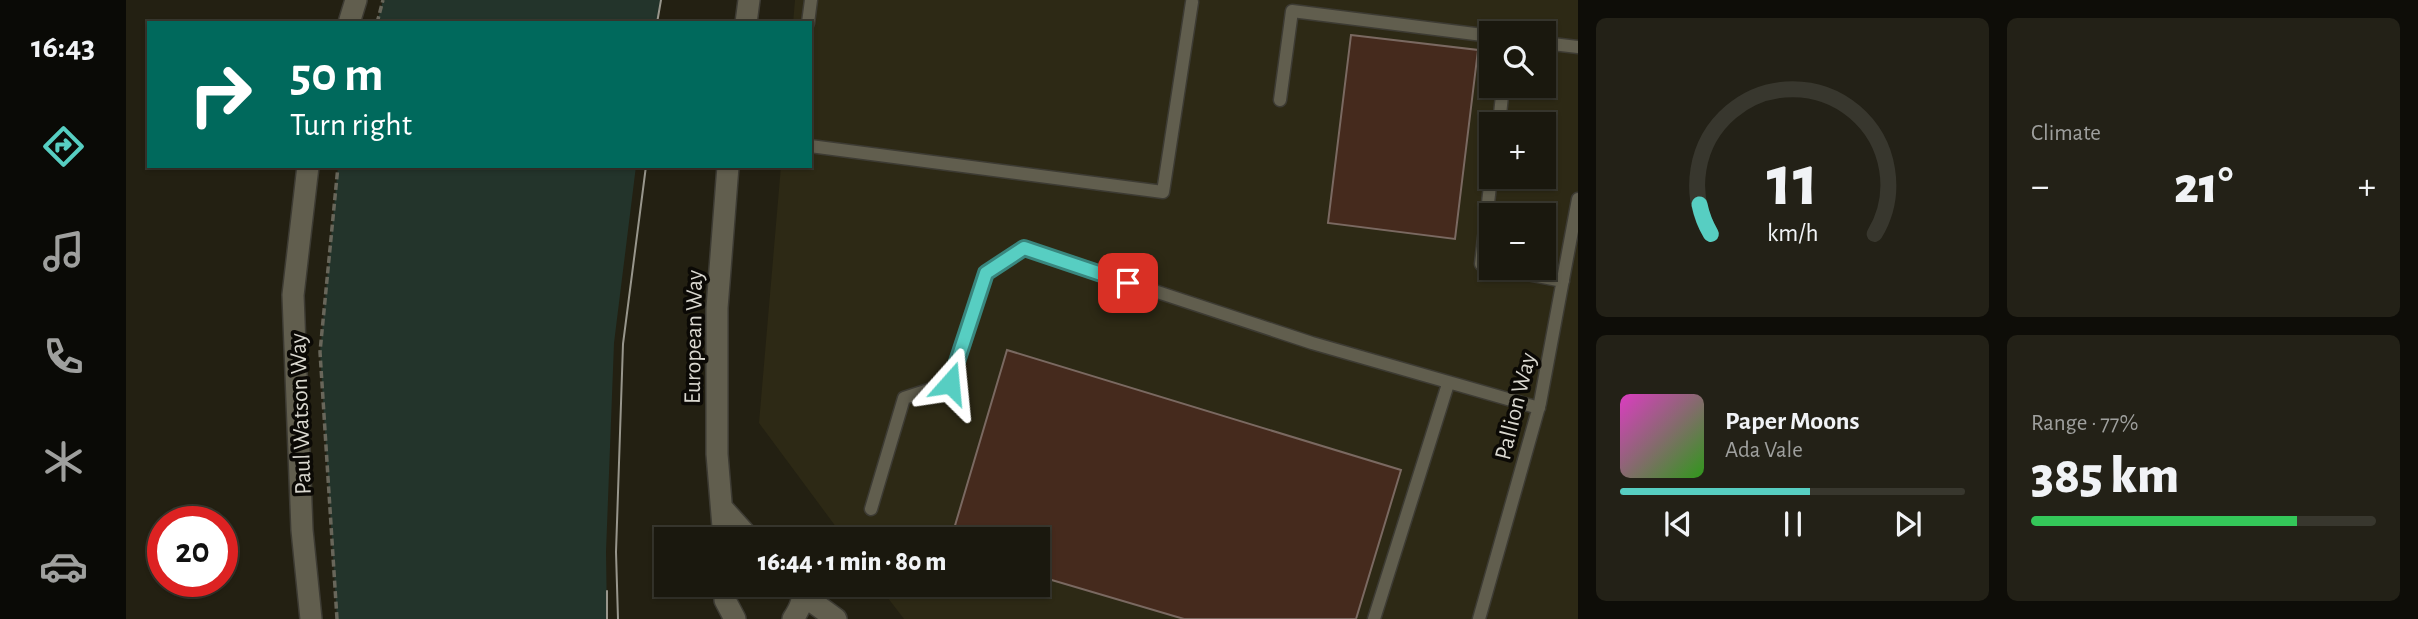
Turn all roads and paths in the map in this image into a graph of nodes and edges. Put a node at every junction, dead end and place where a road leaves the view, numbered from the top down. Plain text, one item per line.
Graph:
1 (356, 0) edge
2 (383, 0) edge
3 (749, 0) edge
4 (811, 0) edge
5 (1192, 2) dead end
6 (350, 21) edge
7 (378, 21) edge
8 (746, 21) edge
9 (808, 21) edge
10 (1479, 34) edge
11 (1556, 44) edge
12 (1578, 47) edge
13 (1280, 100) dead end
14 (812, 146) edge
15 (309, 168) edge
16 (338, 168) edge
17 (728, 168) edge
18 (1578, 199) edge
19 (1556, 280) edge
20 (1563, 281) junction
21 (1448, 384) junction
22 (1539, 408) junction
23 (723, 509) junction
24 (871, 509) dead end
25 (724, 527) edge
26 (739, 527) edge
27 (725, 597) edge
28 (801, 597) edge
29 (810, 597) edge
30 (311, 619) edge
31 (337, 619) edge
32 (735, 619) edge
33 (793, 619) edge
34 (836, 619) edge
35 (1374, 619) edge
36 (1479, 619) edge

1 - 6 main road
2 - 7 path
3 - 8 main road
4 - 9 lane
5 - 14 lane
10 - 13 lane
11 - 12 lane
15 - 30 main road, Paul Watson Way
16 - 31 path, Paul Watson Way
17 - 23 main road, European Way
18 - 20 lane, Pallion Way
19 - 20 lane
20 - 22 lane, Pallion Way
21 - 22 lane
21 - 24 lane
21 - 35 lane
22 - 36 lane, Pallion Way
23 - 25 main road, European Way
23 - 26 main road
27 - 32 main road
28 - 33 main road
29 - 34 main road

